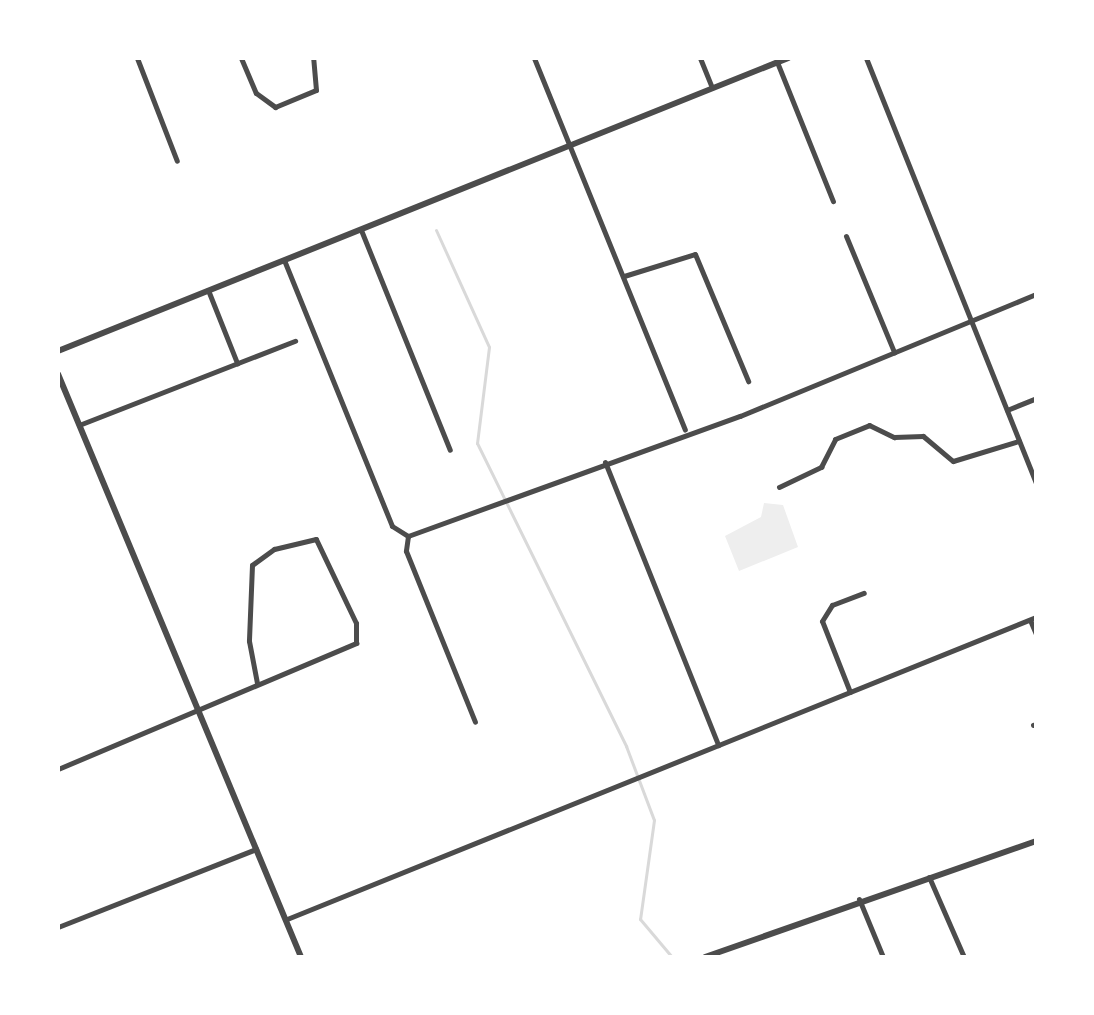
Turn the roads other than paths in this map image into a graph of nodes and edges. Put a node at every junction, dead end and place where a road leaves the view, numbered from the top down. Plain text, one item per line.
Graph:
1 (137, 58) edge
2 (241, 58) edge
3 (313, 58) edge
4 (534, 58) edge
5 (700, 58) edge
6 (788, 58) edge
7 (866, 58) edge
8 (777, 62) junction
9 (712, 88) junction
10 (570, 146) junction
11 (177, 161) dead end
12 (833, 201) dead end
13 (361, 230) junction
14 (846, 236) dead end
15 (284, 260) junction
16 (624, 276) junction
17 (208, 290) junction
18 (1036, 294) edge
19 (970, 320) junction
20 (295, 341) dead end
21 (58, 351) edge
22 (894, 352) junction
23 (237, 363) junction
24 (58, 374) edge
25 (748, 381) dead end
26 (1036, 398) edge
27 (1007, 410) junction
28 (79, 425) junction
29 (685, 430) junction
30 (1020, 441) junction
31 (450, 450) dead end
32 (605, 462) junction
33 (1036, 483) edge
34 (779, 487) dead end
35 (408, 536) junction
36 (864, 593) dead end
37 (1033, 618) edge
38 (1036, 634) edge
39 (257, 683) junction
40 (850, 692) junction
41 (199, 713) junction
42 (475, 722) dead end
43 (718, 745) junction
44 (58, 769) edge
45 (1036, 841) edge
46 (256, 849) junction
47 (929, 876) junction
48 (859, 899) junction
49 (287, 919) junction
50 (58, 927) edge
51 (301, 957) edge
52 (705, 957) edge
53 (883, 957) edge
54 (964, 957) edge

1 - 11 street
2 - 3 street
4 - 10 street
5 - 9 street
6 - 8 street
7 - 19 street
8 - 9 street
8 - 12 street
9 - 10 street
10 - 13 street
10 - 16 street
13 - 15 street
13 - 31 street
14 - 22 street
15 - 17 street
15 - 35 street
16 - 25 street
16 - 29 street
17 - 21 street
17 - 23 street
18 - 19 street
19 - 22 street
19 - 27 street
20 - 23 street
22 - 29 street
23 - 28 street
24 - 28 street
26 - 27 street
27 - 30 street
28 - 41 street
29 - 32 street
30 - 33 street
30 - 34 street
32 - 35 street
32 - 43 street
35 - 42 street
36 - 40 street
37 - 38 street
37 - 40 street
39 - 39 street
39 - 41 street
40 - 43 street
41 - 44 street
41 - 46 street
43 - 49 street
45 - 47 street
46 - 49 street
46 - 50 street
47 - 48 street
47 - 54 street
48 - 52 street
48 - 53 street
49 - 51 street

